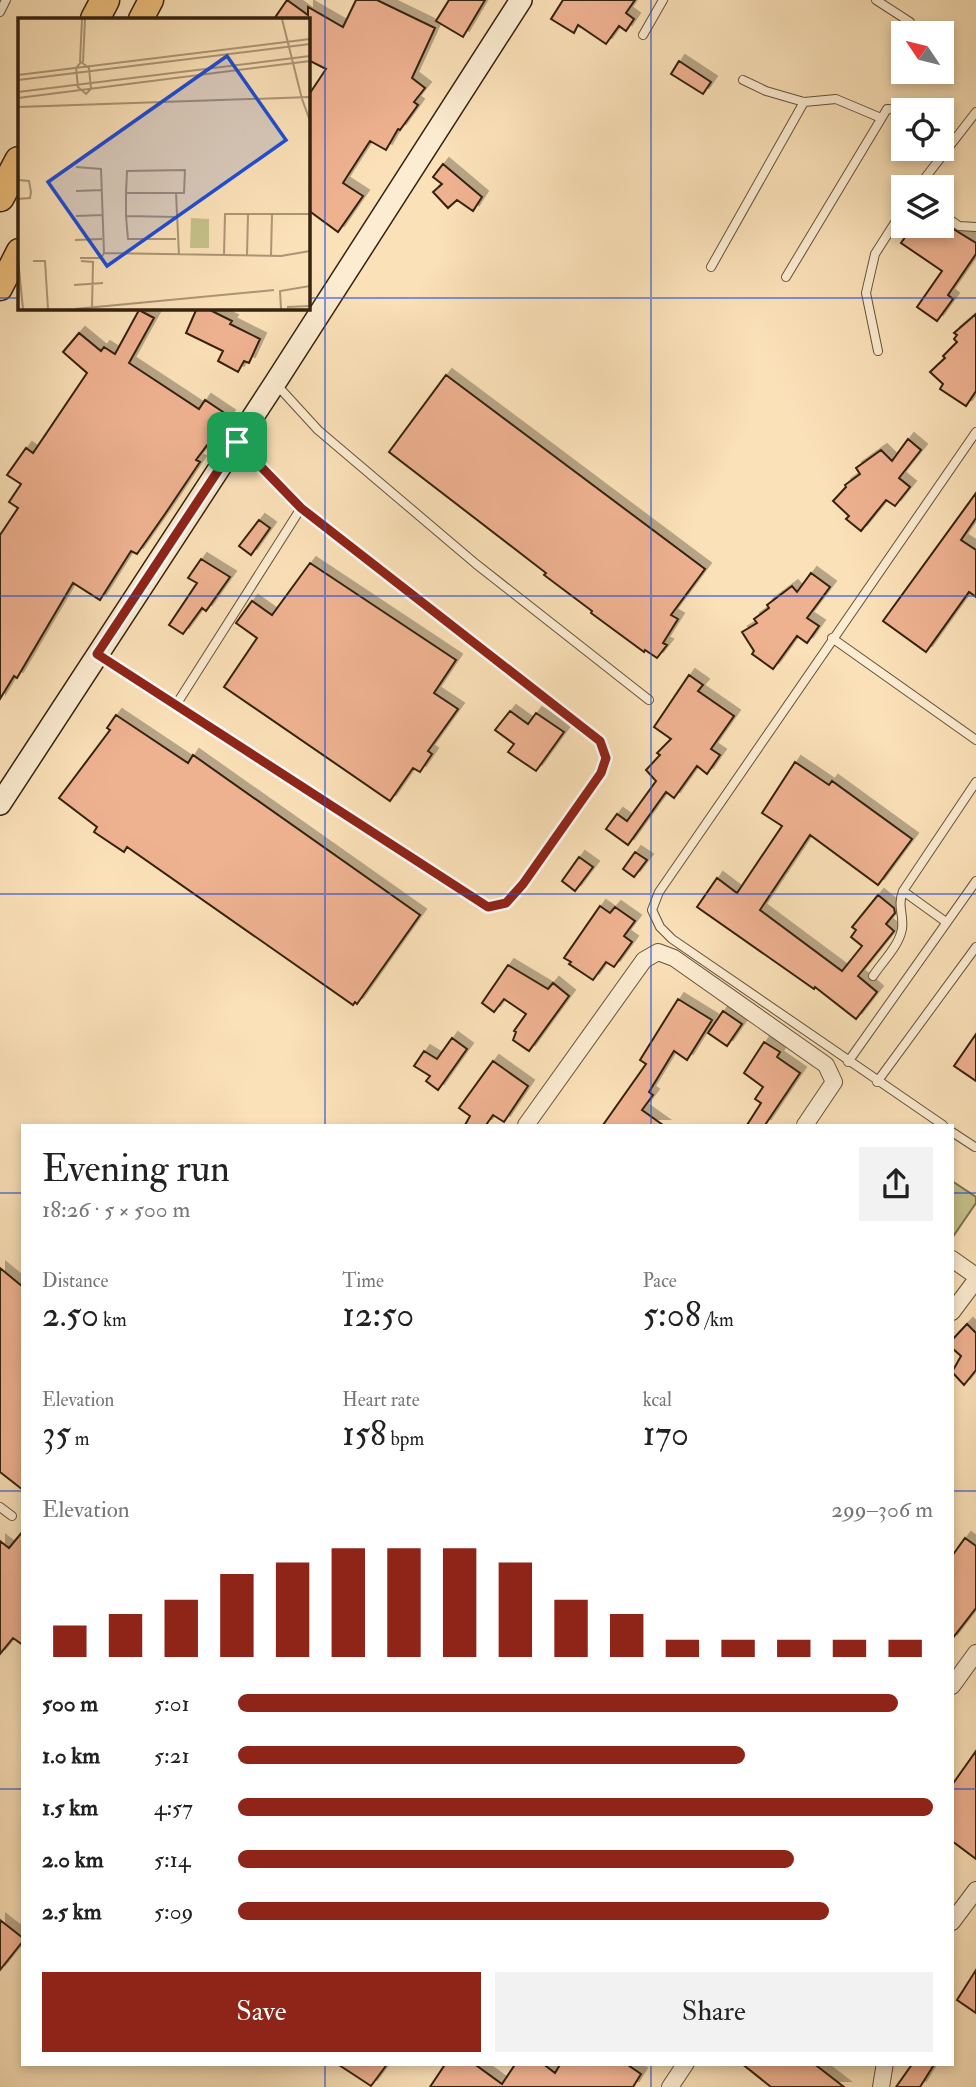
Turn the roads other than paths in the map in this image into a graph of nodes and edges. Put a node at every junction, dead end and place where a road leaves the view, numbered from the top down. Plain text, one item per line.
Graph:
1 (6, 0) edge
2 (103, 0) edge
3 (151, 0) edge
4 (508, 0) edge
5 (521, 0) edge
6 (663, 0) edge
7 (876, 0) edge
8 (0, 12) edge
9 (94, 18) edge
10 (142, 18) edge
11 (908, 21) edge
12 (643, 35) dead end
13 (743, 80) dead end
14 (804, 102) junction
15 (891, 109) edge
16 (976, 112) edge
17 (881, 118) junction
18 (954, 135) edge
19 (18, 156) edge
20 (18, 163) edge
21 (0, 191) edge
22 (0, 197) edge
23 (954, 223) edge
24 (976, 227) edge
25 (891, 229) edge
26 (18, 253) edge
27 (711, 267) dead end
28 (786, 277) dead end
29 (0, 288) edge
30 (310, 309) edge
31 (310, 310) edge
32 (878, 351) dead end
33 (275, 383) junction
34 (976, 432) edge
35 (237, 442) junction
36 (301, 508) junction
37 (832, 638) junction
38 (97, 654) junction
39 (649, 700) dead end
40 (176, 705) junction
41 (976, 740) edge
42 (976, 782) edge
43 (0, 783) edge
44 (0, 804) edge
45 (976, 881) edge
46 (903, 891) junction
47 (946, 922) junction
48 (976, 947) edge
49 (873, 976) dead end
50 (848, 1062) junction
51 (877, 1082) junction
52 (527, 1124) edge
53 (806, 1124) edge
54 (941, 1124) edge
55 (954, 1133) edge
56 (975, 1147) edge
57 (954, 1261) edge
58 (976, 1278) edge
59 (954, 1309) edge
60 (0, 1507) edge
61 (12, 1516) dead end
62 (976, 1653) edge
63 (954, 1683) edge
64 (976, 1890) edge
65 (954, 1919) edge
66 (684, 2066) edge
67 (884, 2066) edge
68 (670, 2087) edge
69 (881, 2087) edge

1 - 8 lane
2 - 9 highway
3 - 10 main road
4 - 30 main road
5 - 33 main road
6 - 12 lane
7 - 11 lane
13 - 14 lane
14 - 17 lane
14 - 27 lane
15 - 17 lane
16 - 18 lane
17 - 28 lane
19 - 21 lane
20 - 22 highway
23 - 24 lane
25 - 32 lane
26 - 29 main road
31 - 43 main road
33 - 35 main road
33 - 39 lane
34 - 37 lane
35 - 36 lane
35 - 38 main road
36 - 40 lane
36 - 40 lane
37 - 41 lane
37 - 50 lane
38 - 40 lane
38 - 44 main road
42 - 46 lane
45 - 47 lane
46 - 47 lane
46 - 49 lane
47 - 50 lane
48 - 51 lane
50 - 51 lane
51 - 54 lane
52 - 53 street
55 - 56 lane
57 - 58 street
58 - 59 street
60 - 61 lane
62 - 63 street
64 - 65 street
66 - 68 street
67 - 69 street

